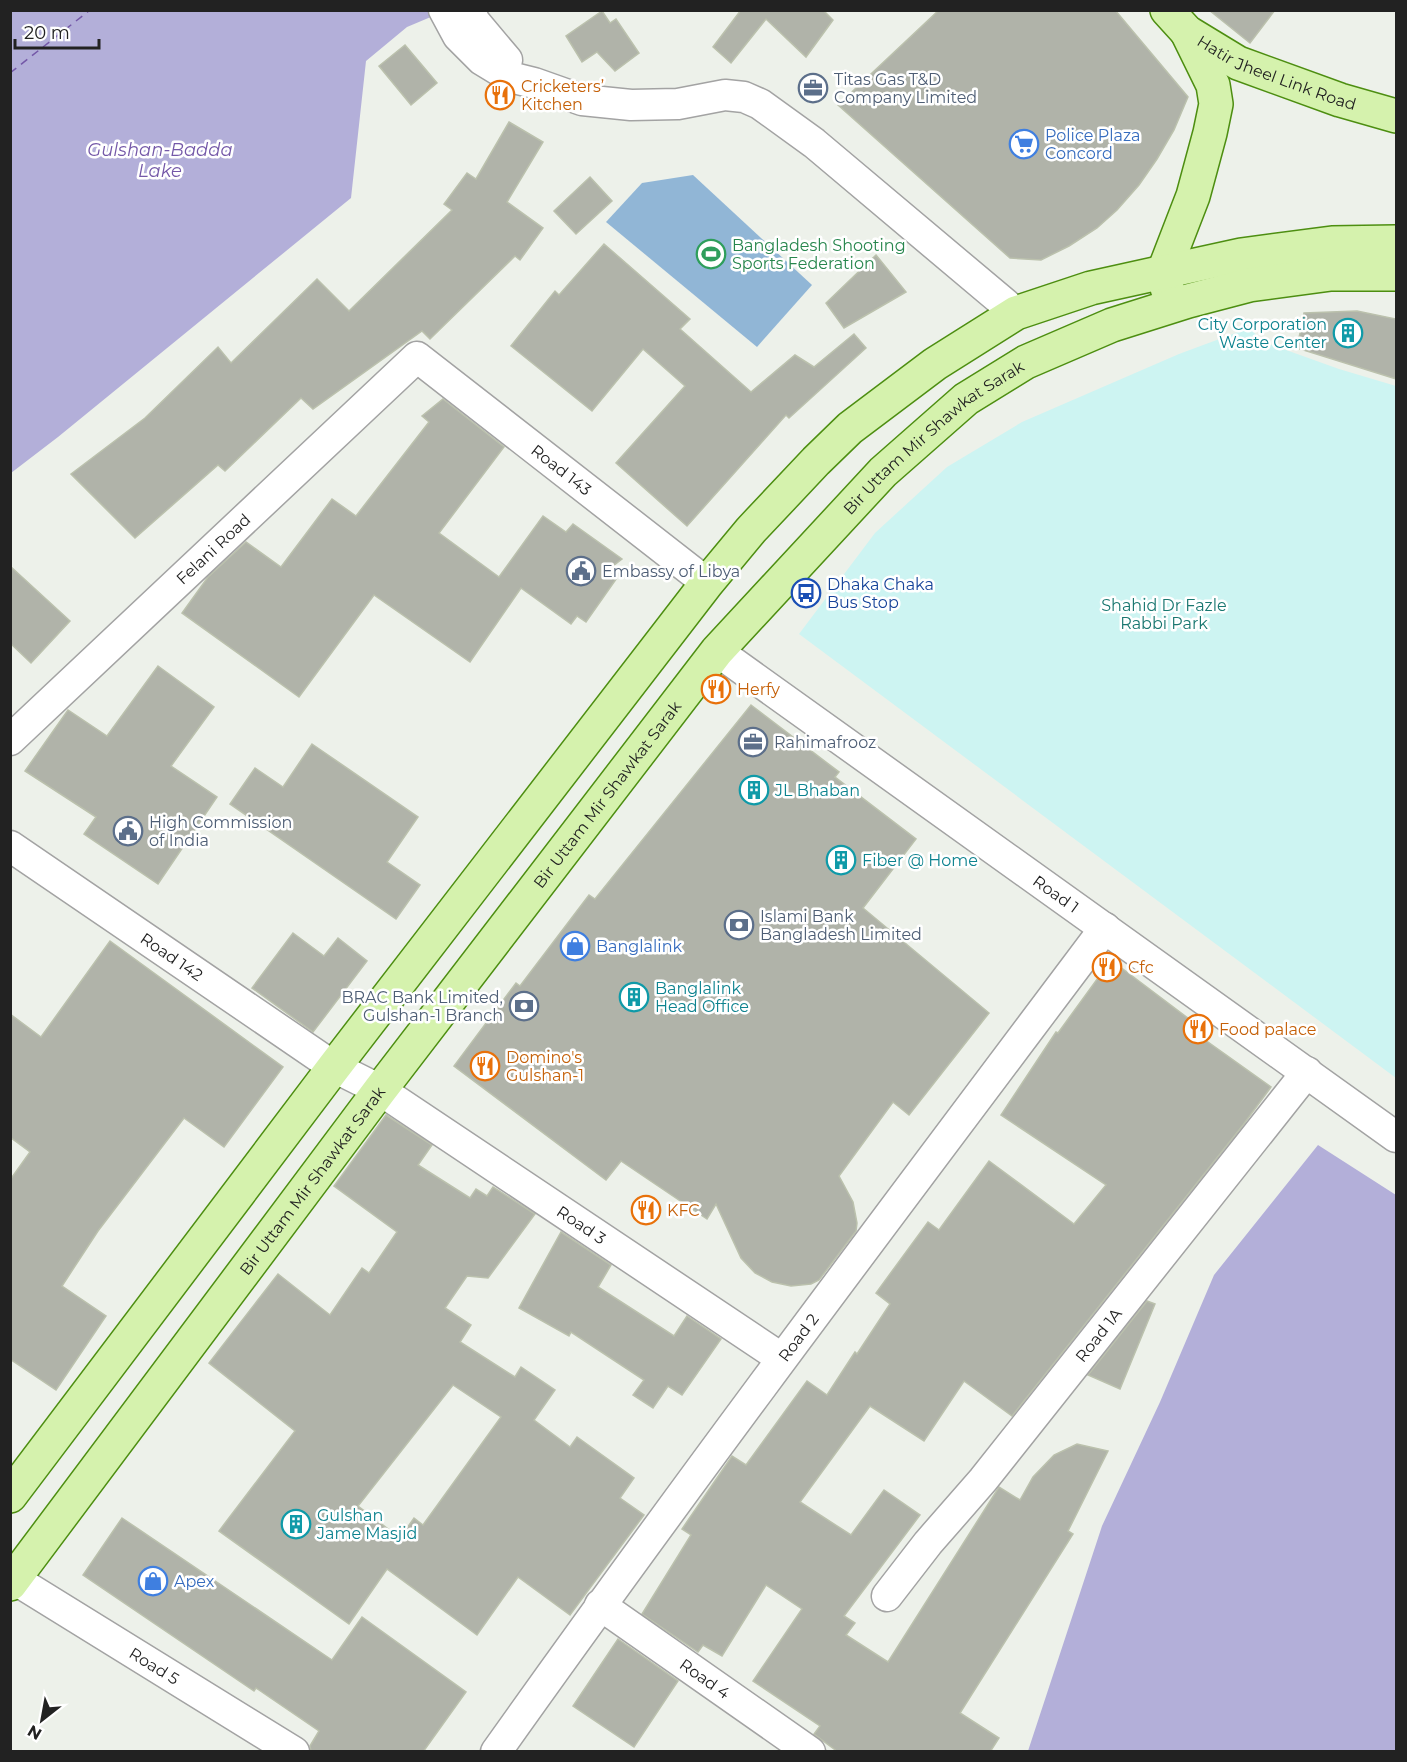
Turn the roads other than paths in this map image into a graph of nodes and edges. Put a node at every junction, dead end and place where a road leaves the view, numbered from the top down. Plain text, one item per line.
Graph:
1 (462, 20) edge
2 (1177, 21) edge
3 (1396, 116) edge
4 (1396, 242) edge
5 (1164, 271) junction
6 (1396, 274) edge
7 (1171, 306) junction
8 (1016, 313) junction
9 (417, 357) joint
10 (707, 583) junction
11 (717, 651) junction
12 (10, 740) edge
13 (10, 846) edge
14 (1105, 928) junction
15 (334, 1067) junction
16 (1307, 1072) junction
17 (380, 1090) junction
18 (1396, 1137) edge
19 (781, 1358) junction
20 (10, 1496) edge
21 (13, 1582) edge
22 (887, 1596) dead end
23 (600, 1605) junction
24 (294, 1752) edge
25 (496, 1752) edge
26 (810, 1752) edge

1 - 8 street
2 - 3 main road, Hatir Jheel Link Road
2 - 5 main road
4 - 5 main road
5 - 7 main road
5 - 8 main road
6 - 7 main road, Bir Uttam Mir Shawkat Sarak
7 - 11 main road, Bir Uttam Mir Shawkat Sarak
8 - 10 main road
9 - 10 street, Road 143
9 - 12 street, Felani Road
10 - 15 main road
11 - 14 street, Road 1
11 - 17 main road, Bir Uttam Mir Shawkat Sarak
13 - 15 street, Road 142
14 - 16 street, Road 1
14 - 19 street, Road 2
15 - 17 street, Road 142
15 - 20 main road
16 - 18 street, Road 1
16 - 22 street, Road 1A
17 - 19 street, Road 3
17 - 21 main road, Bir Uttam Mir Shawkat Sarak
19 - 23 street, Road 2
21 - 24 street, Road 5
23 - 25 street, Road 2
23 - 26 street, Road 4

